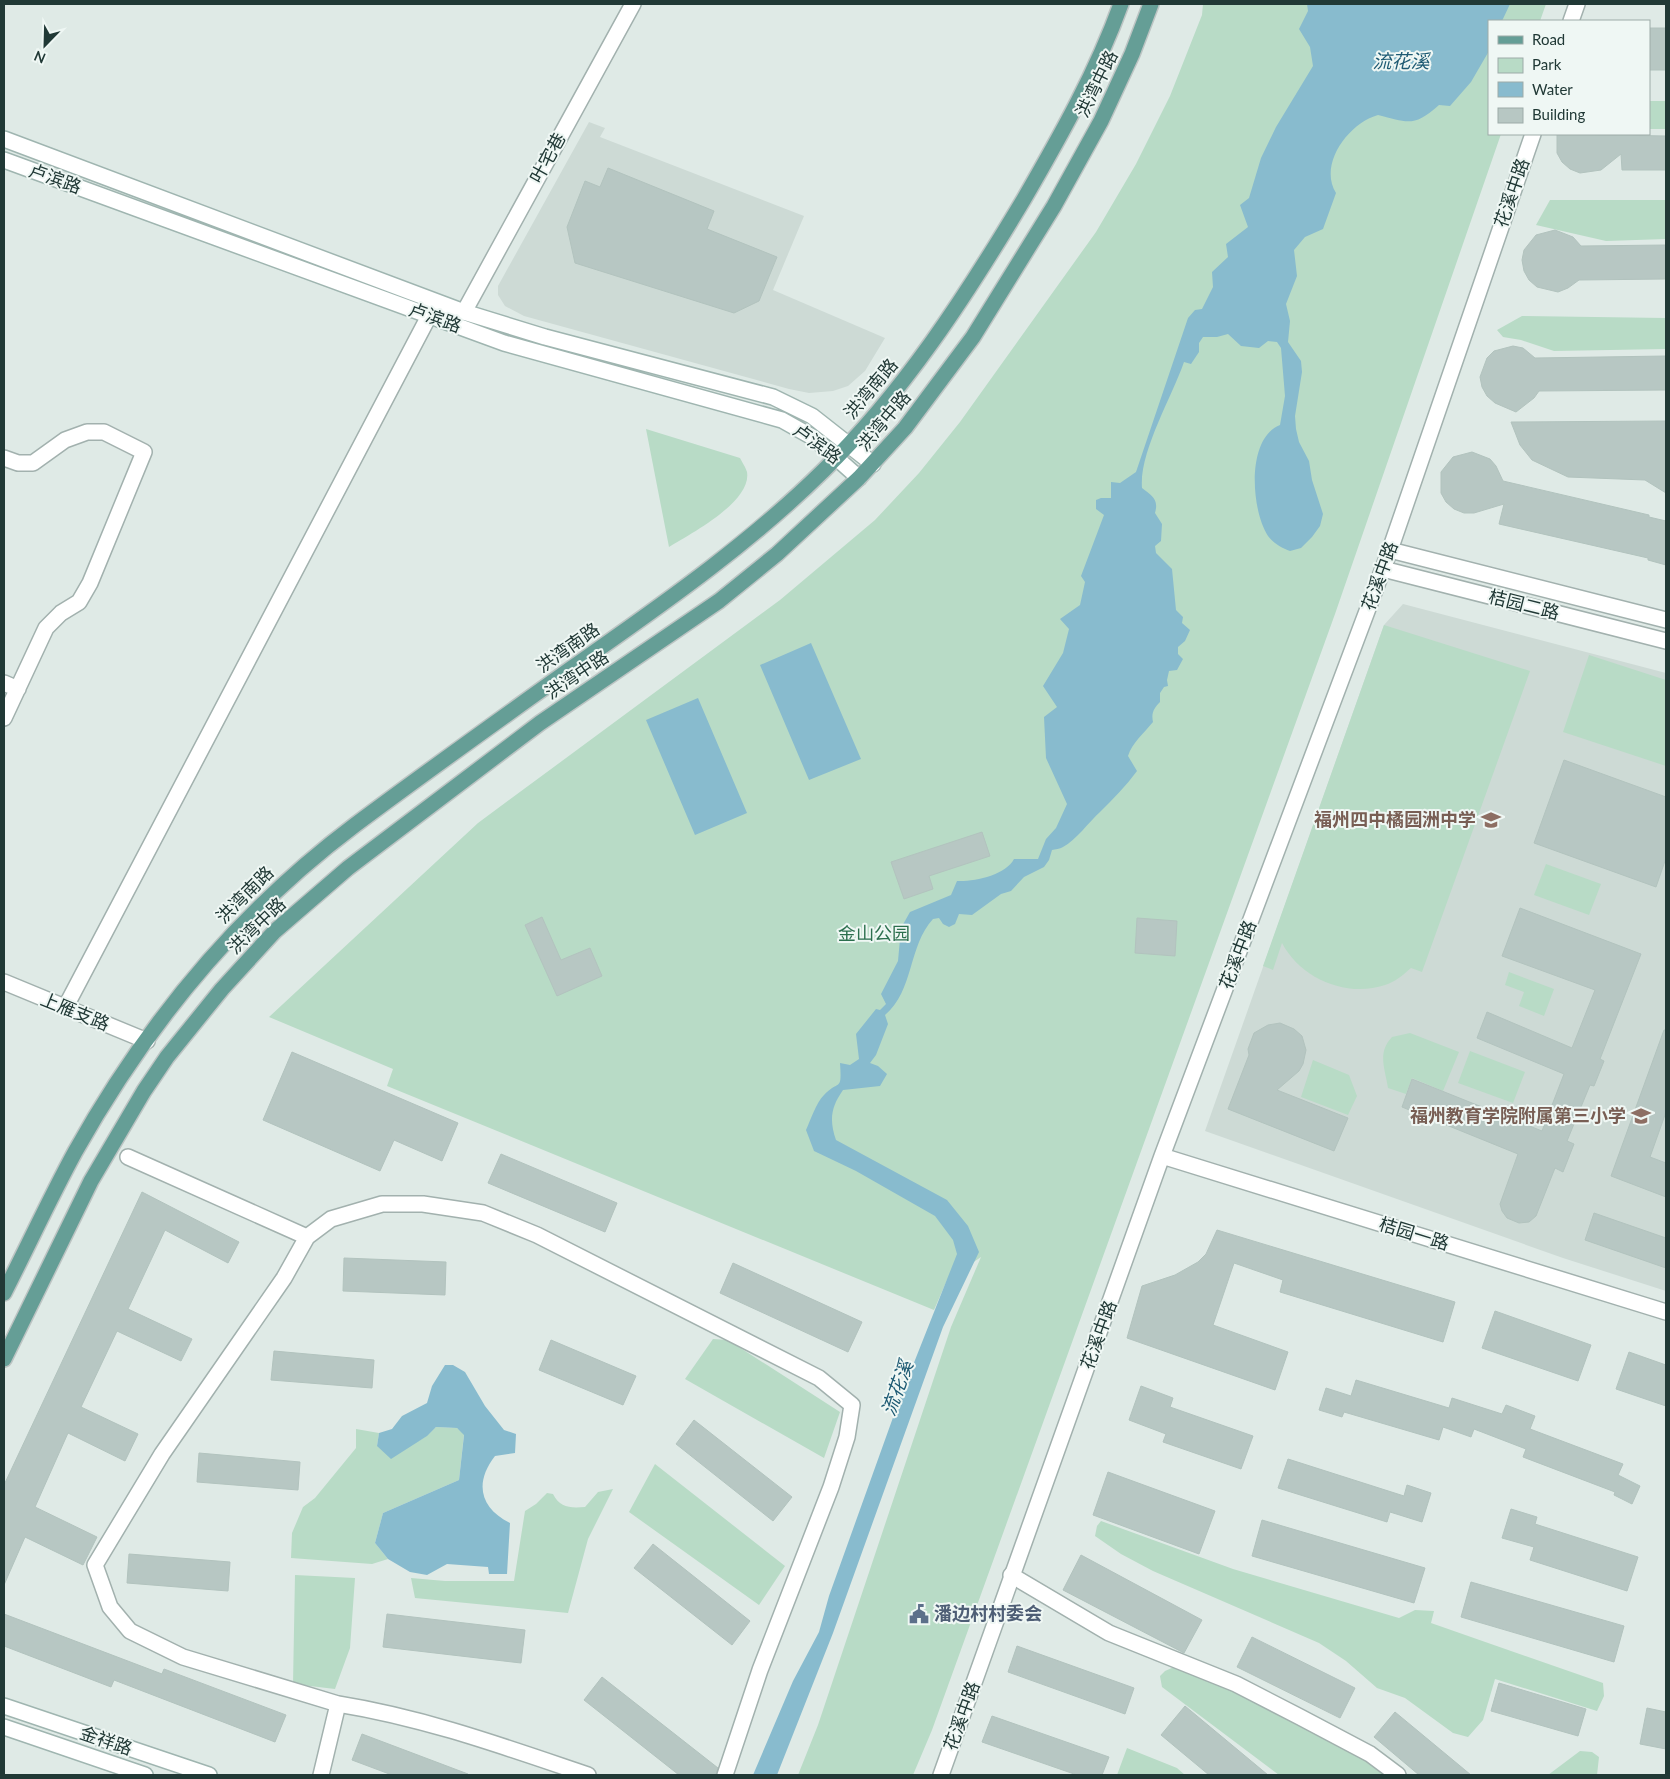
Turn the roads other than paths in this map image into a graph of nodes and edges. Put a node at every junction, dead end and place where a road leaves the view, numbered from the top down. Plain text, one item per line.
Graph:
1 (633, 4) edge
2 (1121, 4) edge
3 (1151, 4) edge
4 (1577, 4) edge
5 (1571, 20) edge
6 (1532, 135) edge
7 (4, 139) edge
8 (4, 160) edge
9 (464, 312) junction
10 (429, 316) junction
11 (849, 444) junction
12 (836, 457) junction
13 (4, 458) edge
14 (873, 464) junction
15 (859, 478) junction
16 (1390, 550) junction
17 (1383, 569) junction
18 (1666, 620) edge
19 (1666, 641) edge
20 (4, 683) edge
21 (18, 689) junction
22 (4, 718) edge
23 (4, 982) edge
24 (65, 1008) junction
25 (147, 1041) junction
26 (1162, 1156) junction
27 (128, 1157) dead end
28 (307, 1237) junction
29 (4, 1293) edge
30 (1666, 1312) edge
31 (4, 1360) edge
32 (1011, 1575) junction
33 (338, 1704) junction
34 (4, 1706) edge
35 (4, 1727) edge
36 (145, 1775) edge
37 (209, 1775) edge
38 (321, 1775) edge
39 (588, 1775) edge
40 (725, 1775) edge
41 (941, 1775) edge
42 (1398, 1775) edge

1 - 9 street, 叶宅巷
2 - 11 main road, 洪湾南路
3 - 14 main road, 洪湾中路
4 - 5 street
6 - 16 street, 花溪中路
7 - 9 street
8 - 10 street, 卢滨路
9 - 11 street
10 - 12 street, 卢滨路
10 - 24 street
11 - 12 main road, 洪湾南路
11 - 14 street
12 - 15 street, 卢滨路
12 - 25 main road, 洪湾南路
13 - 21 street
14 - 15 main road, 洪湾中路
15 - 31 main road, 洪湾中路
16 - 17 street, 花溪中路
16 - 18 street, 桔园二路
17 - 19 street, 桔园二路
17 - 26 street, 花溪中路
20 - 21 street
21 - 22 street
23 - 24 street, 上雁支路
24 - 25 street, 上雁支路
25 - 29 main road, 洪湾南路
26 - 30 street, 桔园一路
26 - 32 street, 花溪中路
27 - 28 street
28 - 33 street
28 - 40 street
32 - 41 street, 花溪中路
32 - 42 street
33 - 38 street
33 - 39 street
34 - 37 street, 金祥路
35 - 36 street, 金祥路

